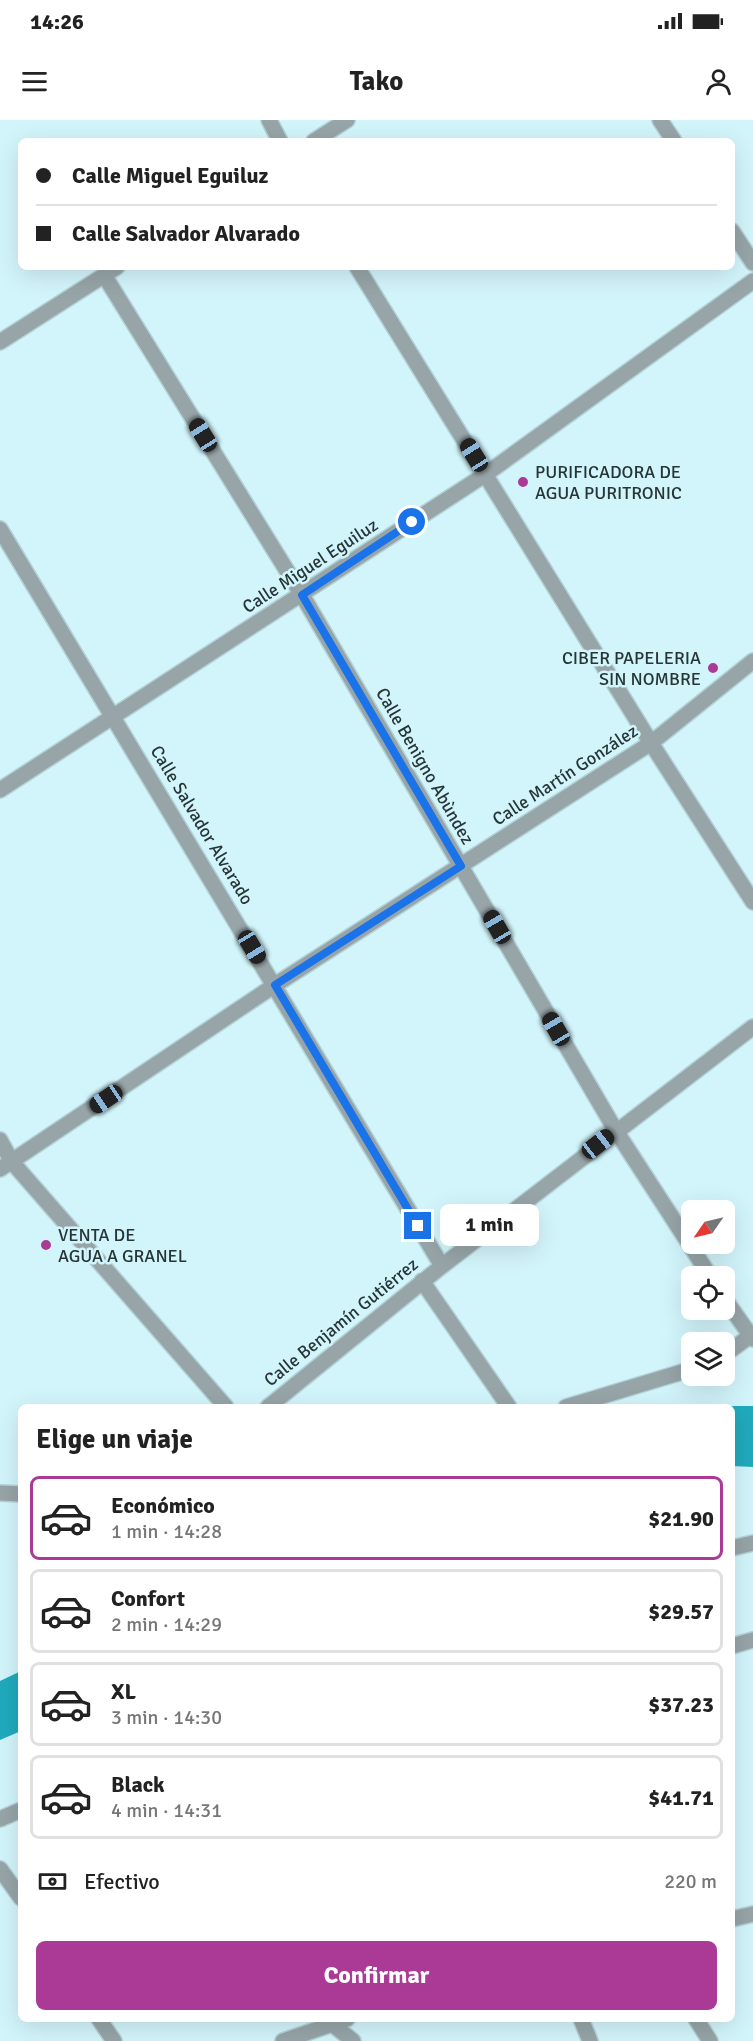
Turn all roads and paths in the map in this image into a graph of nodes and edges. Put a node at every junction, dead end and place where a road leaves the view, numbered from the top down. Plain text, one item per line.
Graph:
1 (268, 120) edge
2 (347, 120) edge
3 (660, 120) edge
4 (278, 138) edge
5 (319, 138) edge
6 (672, 138) edge
7 (735, 236) edge
8 (753, 263) edge
9 (359, 270) edge
10 (111, 271) edge
11 (753, 281) edge
12 (0, 342) edge
13 (486, 474) junction
14 (0, 529) edge
15 (302, 595) junction
16 (753, 661) edge
17 (114, 716) junction
18 (651, 743) junction
19 (0, 790) edge
20 (461, 866) junction
21 (753, 902) edge
22 (275, 985) junction
23 (753, 1027) edge
24 (616, 1131) junction
25 (0, 1140) edge
26 (6, 1165) edge
27 (442, 1266) junction
28 (704, 1266) edge
29 (422, 1281) junction
30 (735, 1313) edge
31 (752, 1337) edge
32 (735, 1348) edge
33 (681, 1372) edge
34 (223, 1404) edge
35 (272, 1404) edge
36 (507, 1404) edge
37 (576, 1404) edge
38 (0, 1493) edge
39 (18, 1494) edge
40 (753, 1543) edge
41 (735, 1547) edge
42 (753, 1640) edge
43 (735, 1645) edge
44 (18, 1811) edge
45 (0, 1818) edge
46 (0, 1869) edge
47 (18, 1894) edge
48 (753, 1914) edge
49 (735, 1918) edge
50 (101, 2022) edge
51 (326, 2022) edge
52 (329, 2022) edge
53 (582, 2022) edge
54 (698, 2022) edge
55 (114, 2041) edge
56 (283, 2041) edge
57 (353, 2041) edge
58 (590, 2041) edge
59 (710, 2041) edge

1 - 4 street
2 - 5 street
3 - 6 street
7 - 8 street
9 - 13 street
10 - 12 street
10 - 15 street, Calle Benigno Abùndez
11 - 13 street, Calle Miguel Eguiluz
13 - 15 street, Calle Miguel Eguiluz
13 - 18 street
14 - 17 street, Calle Salvador Alvarado
15 - 17 street, Calle Miguel Eguiluz
15 - 20 street, Calle Benigno Abùndez
16 - 18 street, Calle Martín González
17 - 19 street, Calle Miguel Eguiluz
17 - 22 street, Calle Salvador Alvarado
18 - 20 street, Calle Martín González
18 - 21 street
20 - 22 street, Calle Martín González
20 - 24 street, Calle Benigno Abùndez
22 - 26 street, Calle Martín González
22 - 27 street, Calle Salvador Alvarado
23 - 24 street, Calle Benjamín Gutiérrez
24 - 27 street, Calle Benjamín Gutiérrez
24 - 28 street, Calle Benigno Abùndez
25 - 26 street
26 - 34 street
27 - 29 street, Calle Benjamín Gutiérrez
29 - 35 street, Calle Benjamín Gutiérrez
29 - 36 street
30 - 31 street
31 - 32 street
33 - 37 street
38 - 39 street
40 - 41 street
42 - 43 street
44 - 45 street
46 - 47 street
48 - 49 street
50 - 55 street
51 - 56 street
52 - 57 street
53 - 58 street
54 - 59 street

